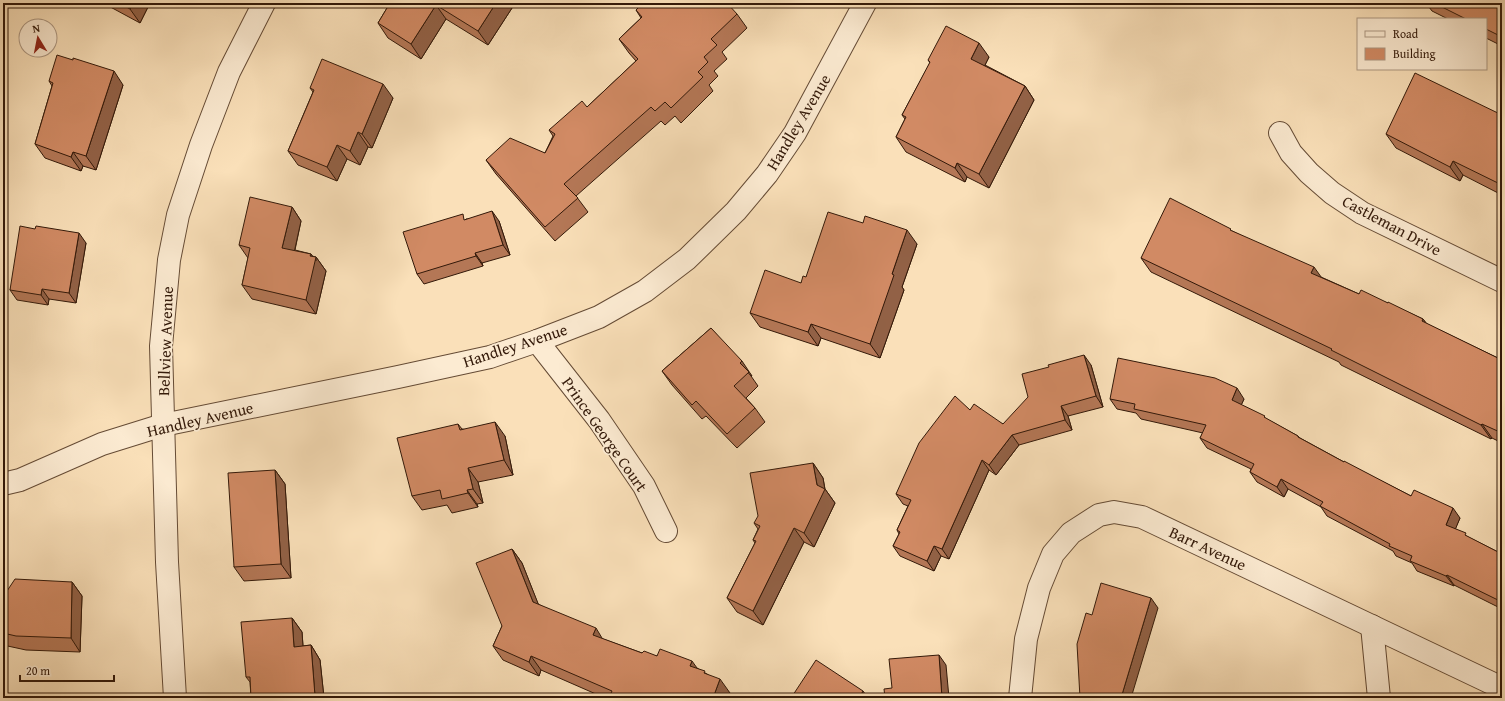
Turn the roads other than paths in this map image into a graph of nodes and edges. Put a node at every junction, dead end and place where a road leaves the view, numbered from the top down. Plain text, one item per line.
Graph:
1 (264, 3) edge
2 (865, 3) edge
3 (1280, 133) dead end
4 (1502, 281) edge
5 (537, 341) junction
6 (163, 425) junction
7 (3, 484) edge
8 (666, 531) dead end
9 (1372, 626) junction
10 (1502, 688) edge
11 (175, 698) edge
12 (1020, 698) edge
13 (1379, 698) edge

1 - 6 street, Bellview Avenue
2 - 5 street, Handley Avenue
3 - 4 street, Castleman Drive
5 - 6 street, Handley Avenue
5 - 8 street, Prince George Court
6 - 7 street, Handley Avenue
6 - 11 street, Bellview Avenue
9 - 10 street, Barr Avenue
9 - 12 street, Barr Avenue
9 - 13 street

